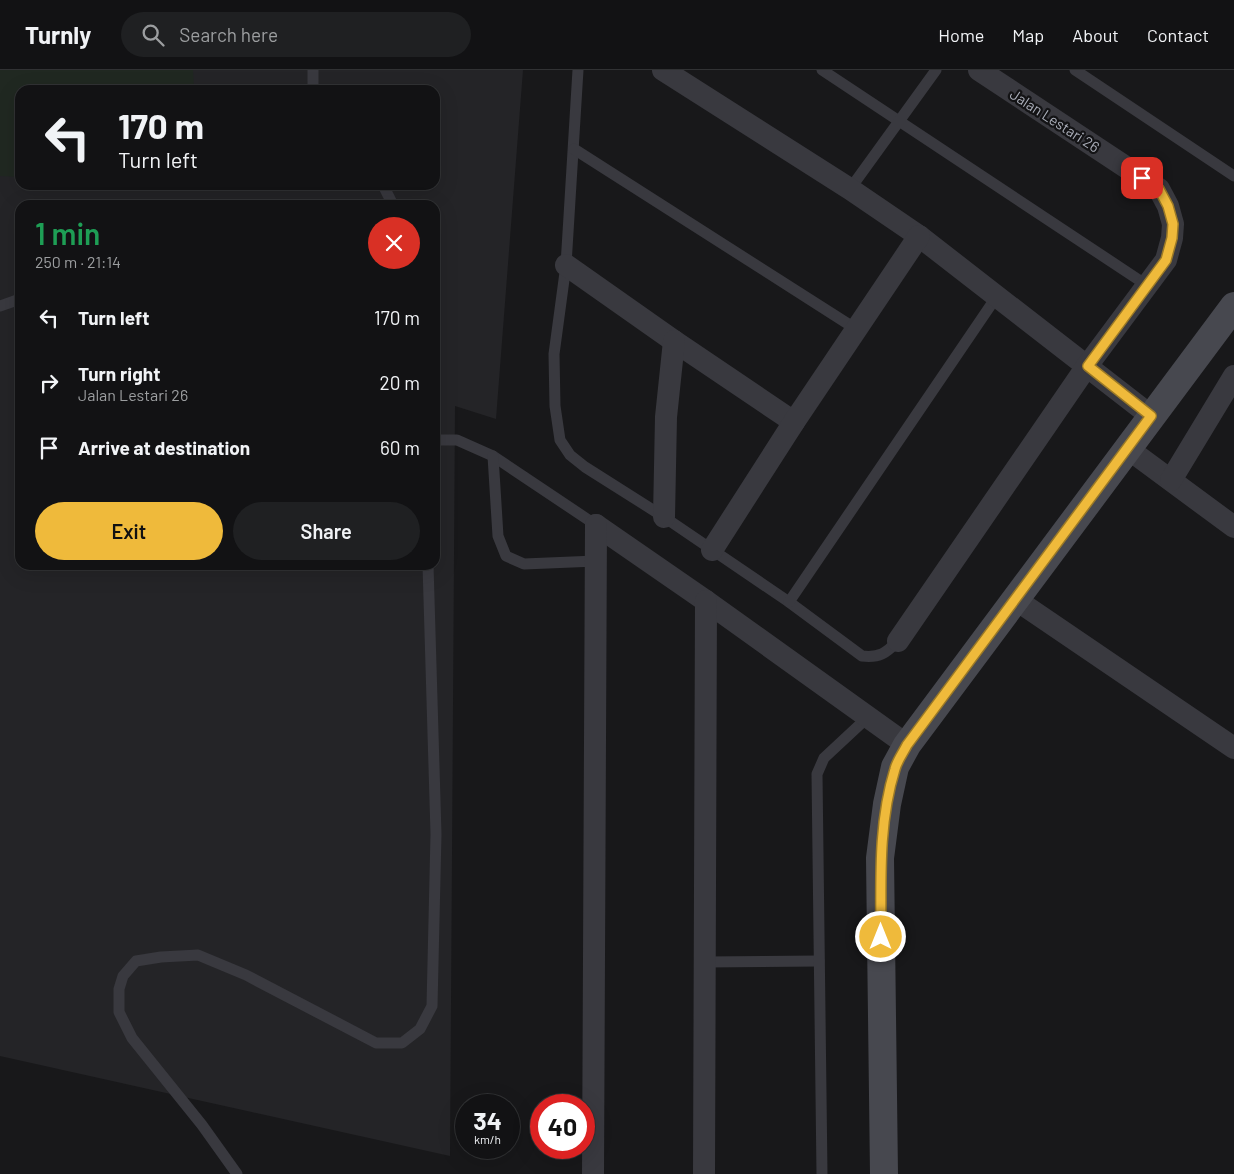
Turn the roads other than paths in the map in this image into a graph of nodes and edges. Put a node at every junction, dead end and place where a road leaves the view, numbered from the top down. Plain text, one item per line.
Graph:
1 (312, 70) edge
2 (578, 70) edge
3 (663, 70) edge
4 (822, 70) edge
5 (936, 70) edge
6 (979, 70) edge
7 (1075, 70) edge
8 (313, 85) edge
9 (898, 121) junction
10 (574, 150) junction
11 (1234, 176) edge
12 (850, 189) junction
13 (918, 236) junction
14 (566, 265) junction
15 (1148, 286) junction
16 (997, 296) junction
17 (15, 301) edge
18 (0, 306) edge
19 (1234, 306) edge
20 (856, 329) junction
21 (674, 341) junction
22 (1088, 366) junction
23 (1234, 376) edge
24 (1151, 416) junction
25 (794, 422) junction
26 (440, 440) edge
27 (1127, 448) junction
28 (493, 456) junction
29 (1171, 480) junction
30 (664, 517) junction
31 (596, 525) junction
32 (1234, 527) edge
33 (712, 550) junction
34 (596, 561) junction
35 (428, 570) edge
36 (1016, 599) junction
37 (706, 601) junction
38 (789, 602) junction
39 (898, 641) joint
40 (868, 717) junction
41 (907, 745) junction
42 (1234, 748) edge
43 (819, 961) junction
44 (705, 962) junction
45 (237, 1174) edge
46 (593, 1174) edge
47 (704, 1174) edge
48 (822, 1174) edge
49 (884, 1174) edge

1 - 8 lane
2 - 10 lane
3 - 12 street
4 - 9 lane
5 - 9 lane
6 - 15 street, Jalan Lestari 26
7 - 11 lane
9 - 12 lane
9 - 15 lane
10 - 14 lane
10 - 20 lane
12 - 13 street
13 - 16 street
13 - 20 street
14 - 21 street
14 - 30 lane
15 - 22 street, Jalan Lestari 26
16 - 22 street
16 - 38 lane
17 - 18 lane
19 - 24 street
20 - 25 street
21 - 25 street
21 - 30 street
22 - 24 street
22 - 39 street, Jalan Lestari 26
23 - 29 street
24 - 27 street
25 - 33 street
26 - 28 lane
27 - 29 street
27 - 36 street
28 - 31 lane
28 - 34 lane
29 - 32 street
30 - 33 lane
31 - 34 street
31 - 37 street
33 - 38 lane
34 - 46 street
35 - 45 lane
36 - 41 street
36 - 42 street
37 - 40 street
37 - 44 street
38 - 39 lane
40 - 41 street
40 - 43 lane
41 - 49 street
43 - 44 lane
43 - 48 lane
44 - 47 street

